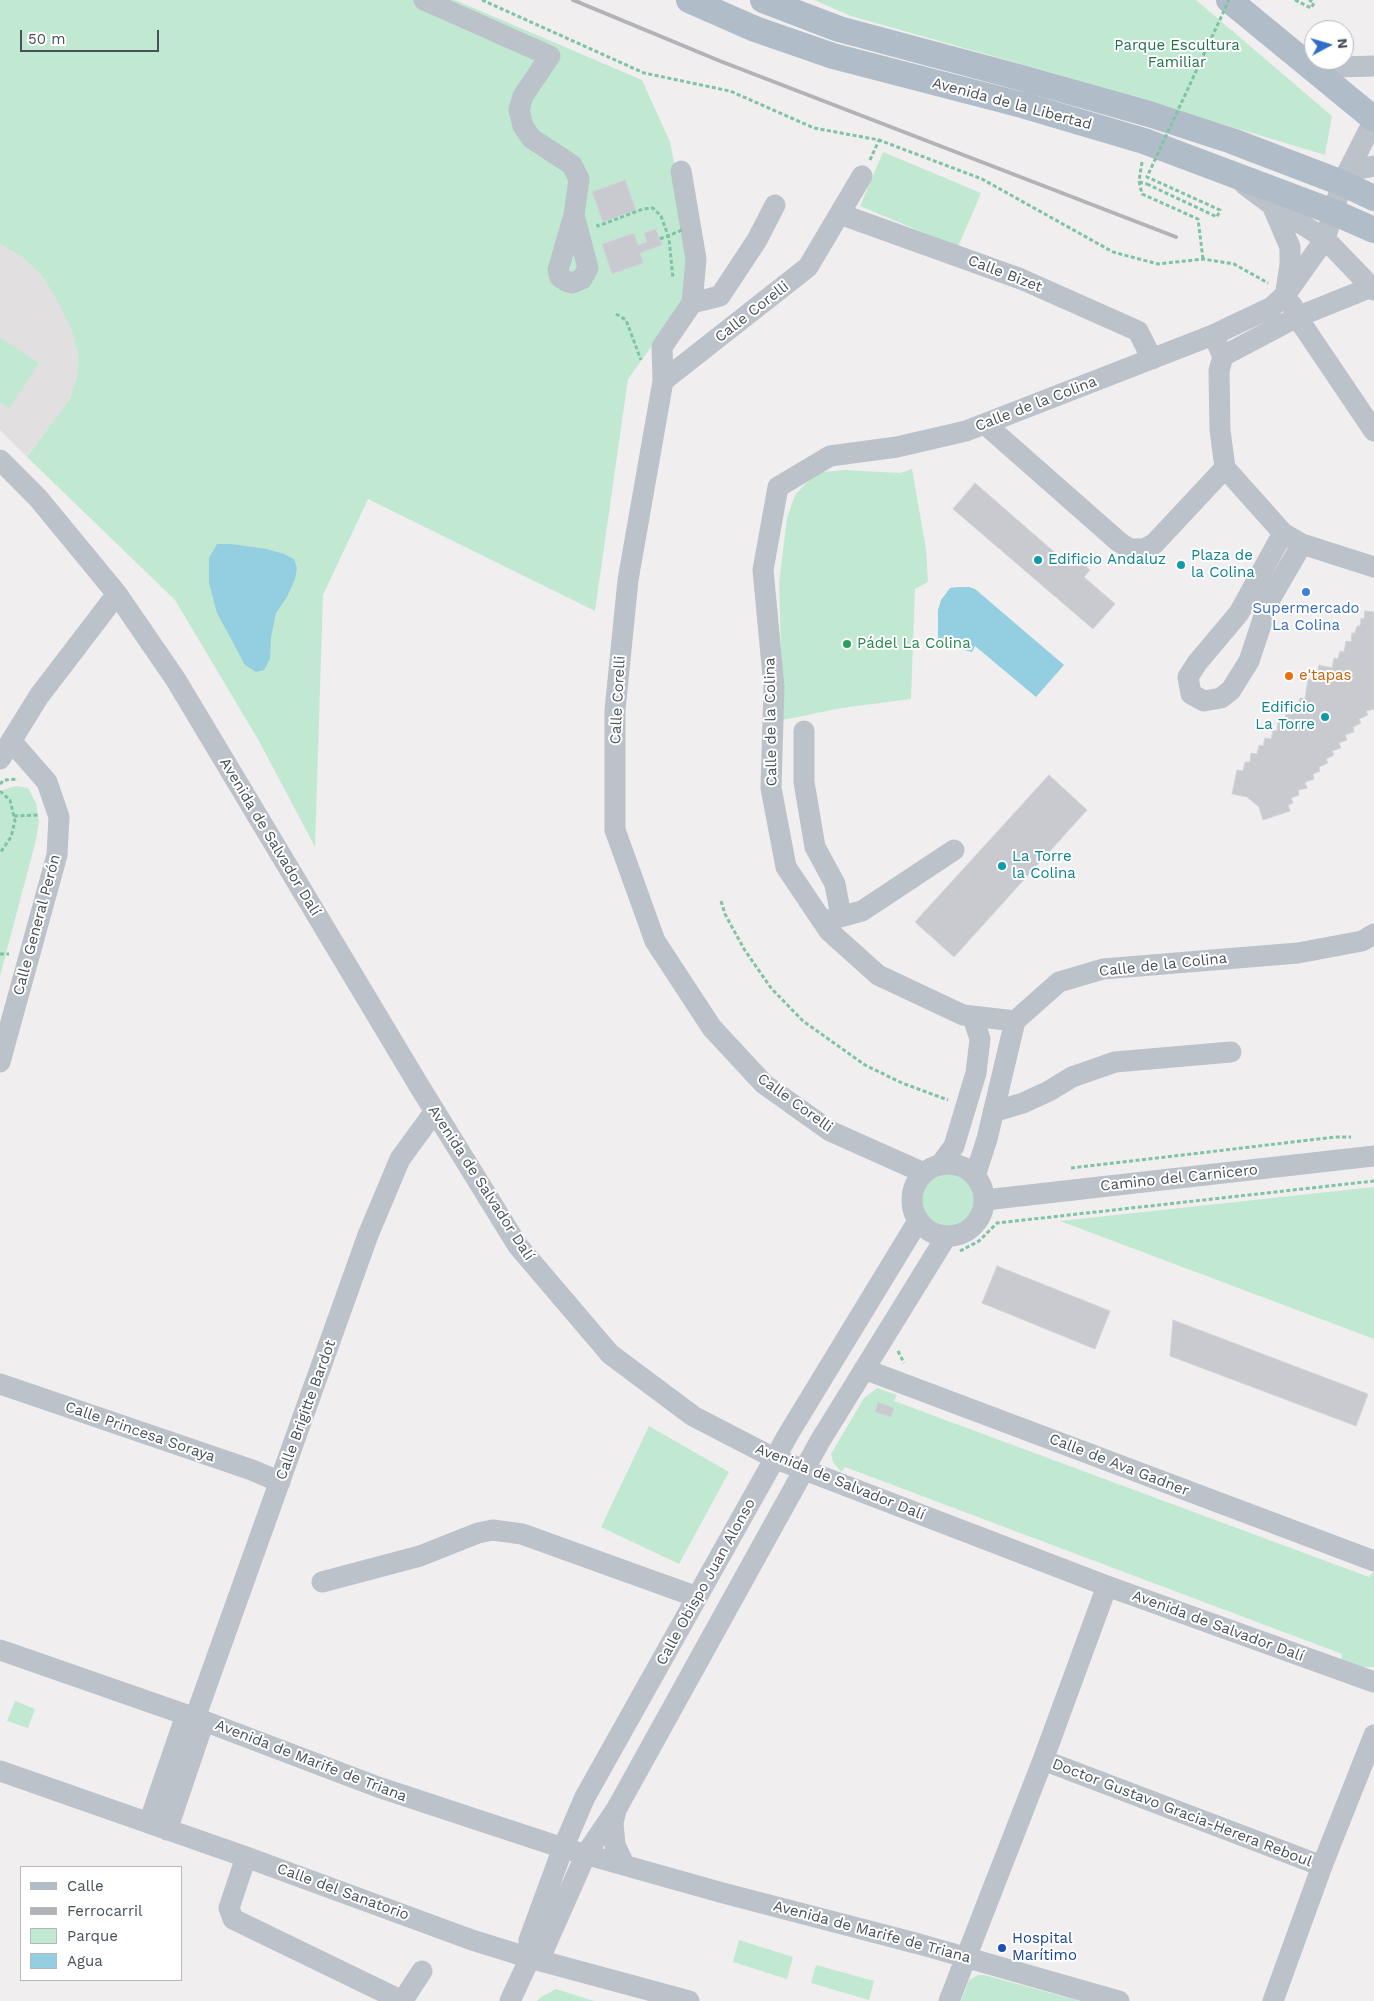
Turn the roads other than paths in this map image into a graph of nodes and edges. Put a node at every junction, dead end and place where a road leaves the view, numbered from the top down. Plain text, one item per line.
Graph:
1 (424, 0) edge
2 (689, 0) edge
3 (763, 0) edge
4 (1229, 0) edge
5 (1300, 58) junction
6 (1374, 66) edge
7 (1374, 120) edge
8 (1374, 166) edge
9 (681, 171) dead end
10 (1228, 172) junction
11 (862, 176) dead end
12 (1345, 177) junction
13 (1374, 198) edge
14 (775, 205) dead end
15 (1272, 205) junction
16 (1333, 212) junction
17 (840, 214) junction
18 (574, 215) road end
19 (1374, 230) edge
20 (1325, 239) junction
21 (1373, 288) edge
22 (1286, 294) junction
23 (692, 303) junction
24 (1297, 317) junction
25 (1213, 334) junction
26 (1223, 356) junction
27 (1152, 359) junction
28 (663, 381) junction
29 (985, 424) junction
30 (1374, 431) edge
31 (0, 460) edge
32 (1226, 468) junction
33 (1283, 533) junction
34 (1302, 544) junction
35 (1374, 567) edge
36 (117, 594) junction
37 (804, 731) dead end
38 (6, 750) edge
39 (954, 850) dead end
40 (832, 919) junction
41 (1374, 934) edge
42 (973, 1017) junction
43 (1015, 1021) junction
44 (1231, 1052) dead end
45 (0, 1062) edge
46 (435, 1111) junction
47 (993, 1112) junction
48 (1374, 1156) edge
49 (933, 1168) junction
50 (975, 1176) junction
51 (984, 1200) junction
52 (918, 1221) junction
53 (952, 1244) junction
54 (864, 1369) junction
55 (0, 1384) edge
56 (776, 1459) junction
57 (804, 1470) junction
58 (280, 1482) junction
59 (1374, 1561) edge
60 (322, 1582) dead end
61 (1107, 1586) junction
62 (697, 1597) junction
63 (0, 1650) edge
64 (1374, 1682) edge
65 (195, 1718) junction
66 (1374, 1735) edge
67 (1043, 1760) junction
68 (6, 1778) edge
69 (616, 1808) junction
70 (158, 1827) junction
71 (563, 1848) junction
72 (586, 1854) junction
73 (246, 1857) junction
74 (624, 1864) junction
75 (1322, 1866) junction
76 (966, 1957) junction
77 (530, 1958) junction
78 (422, 1971) dead end
79 (510, 2001) edge
80 (689, 2001) edge
81 (948, 2001) edge
82 (1119, 2001) edge
83 (1273, 2001) edge

1 - 18 street
2 - 10 main road, Avenida de la Libertad
3 - 12 main road, Avenida de la Libertad
4 - 5 main road
5 - 6 street
5 - 7 main road
7 - 12 street, Calle de la Colina
8 - 12 street
9 - 23 street
10 - 15 street
10 - 16 main road, Avenida de la Libertad
11 - 17 street, Calle Corelli
12 - 13 main road, Avenida de la Libertad
12 - 16 street, Calle de la Colina
14 - 23 street
15 - 20 street
15 - 22 street
16 - 19 main road, Avenida de la Libertad
16 - 20 street, Calle de la Colina
17 - 27 street, Calle Bizet
17 - 28 street, Calle Corelli
20 - 21 street
20 - 22 street, Calle de la Colina
21 - 24 street
22 - 24 street
22 - 25 street, Calle de la Colina
23 - 28 street
24 - 26 street
24 - 30 street
25 - 26 street
25 - 27 street, Calle de la Colina
26 - 32 street
27 - 29 street, Calle de la Colina
28 - 49 street, Calle Corelli
29 - 32 street
29 - 40 street, Calle de la Colina
31 - 36 street, Avenida de Salvador Dalí
32 - 33 street
33 - 34 street
33 - 34 street
34 - 35 street
36 - 38 street
36 - 46 street, Avenida de Salvador Dalí
37 - 40 street
38 - 45 street, Calle General Perón
39 - 40 street
40 - 42 street, Calle de la Colina
41 - 43 street, Calle de la Colina
42 - 43 street, Calle de la Colina
42 - 49 street
43 - 47 street
44 - 47 street
46 - 56 street, Avenida de Salvador Dalí
46 - 58 street, Calle Brigitte Bardot
47 - 50 street
48 - 51 street, Camino del Carnicero
49 - 50 street
49 - 52 street
50 - 51 street
51 - 53 street
52 - 53 street
52 - 56 street, Calle Obispo Juan Alonso
53 - 54 street, Calle Obispo Juan Alonso
54 - 57 street, Calle Obispo Juan Alonso
54 - 59 street, Calle de Ava Gadner
55 - 58 street, Calle Princesa Soraya
56 - 57 street, Avenida de Salvador Dalí
56 - 62 street, Calle Obispo Juan Alonso
57 - 61 street, Avenida de Salvador Dalí
57 - 69 street, Calle Obispo Juan Alonso
58 - 65 street, Calle Brigitte Bardot
60 - 62 street
61 - 64 street, Avenida de Salvador Dalí
61 - 67 street, Doctor Gustavo Gracia-Herera Reboul
62 - 71 street, Calle Obispo Juan Alonso
63 - 65 street, Avenida de Marife de Triana
65 - 70 street, Calle Brigitte Bardot
65 - 71 street, Avenida de Marife de Triana
66 - 75 street
67 - 75 street, Doctor Gustavo Gracia-Herera Reboul
67 - 76 street, Doctor Gustavo Gracia-Herera Reboul
68 - 70 street, Calle del Sanatorio
69 - 72 street, Calle Obispo Juan Alonso
69 - 74 street
70 - 73 street, Calle del Sanatorio
71 - 72 street, Avenida de Marife de Triana
71 - 77 street, Calle Obispo Juan Alonso
72 - 74 street, Avenida de Marife de Triana
72 - 77 street, Calle Obispo Juan Alonso
73 - 77 street, Calle del Sanatorio
73 - 78 street
74 - 76 street, Avenida de Marife de Triana
75 - 83 street
76 - 81 street, Doctor Gustavo Gracia-Herera Reboul
76 - 82 street, Avenida de Marife de Triana
77 - 79 street, Calle Obispo Juan Alonso
77 - 80 street, Calle del Sanatorio

